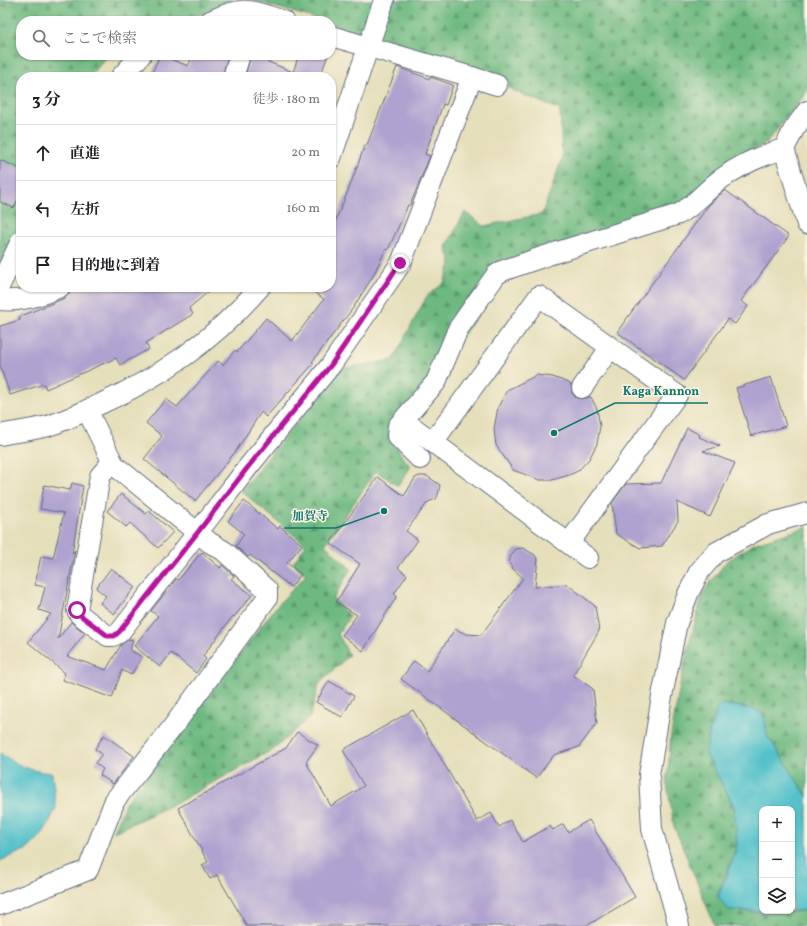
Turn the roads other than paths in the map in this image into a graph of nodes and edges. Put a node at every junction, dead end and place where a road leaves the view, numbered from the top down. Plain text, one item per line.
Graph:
1 (384, 0) edge
2 (222, 16) edge
3 (246, 16) edge
4 (336, 37) edge
5 (368, 47) junction
6 (137, 60) edge
7 (238, 60) edge
8 (126, 72) edge
9 (235, 72) edge
10 (472, 77) junction
11 (498, 85) dead end
12 (807, 111) edge
13 (336, 143) edge
14 (784, 150) junction
15 (807, 224) edge
16 (16, 252) edge
17 (0, 285) edge
18 (49, 292) edge
19 (255, 292) edge
20 (0, 300) edge
21 (610, 348) junction
22 (582, 388) dead end
23 (87, 410) junction
24 (414, 428) dead end
25 (0, 435) edge
26 (433, 442) junction
27 (420, 459) dead end
28 (112, 462) junction
29 (807, 513) edge
30 (198, 532) junction
31 (569, 543) junction
32 (588, 558) dead end
33 (0, 905) edge
34 (679, 926) edge

1 - 5 street
2 - 3 street
4 - 5 street
5 - 10 street
5 - 13 street
6 - 8 street
7 - 9 street
10 - 11 street
10 - 30 street
12 - 14 street
14 - 15 street
14 - 27 street
16 - 17 street
18 - 20 street
19 - 23 street
21 - 22 street
21 - 26 street
21 - 31 street
23 - 25 street
23 - 28 street
24 - 26 street
26 - 31 street
28 - 30 street
28 - 30 street
29 - 34 street
30 - 33 street
31 - 32 street

